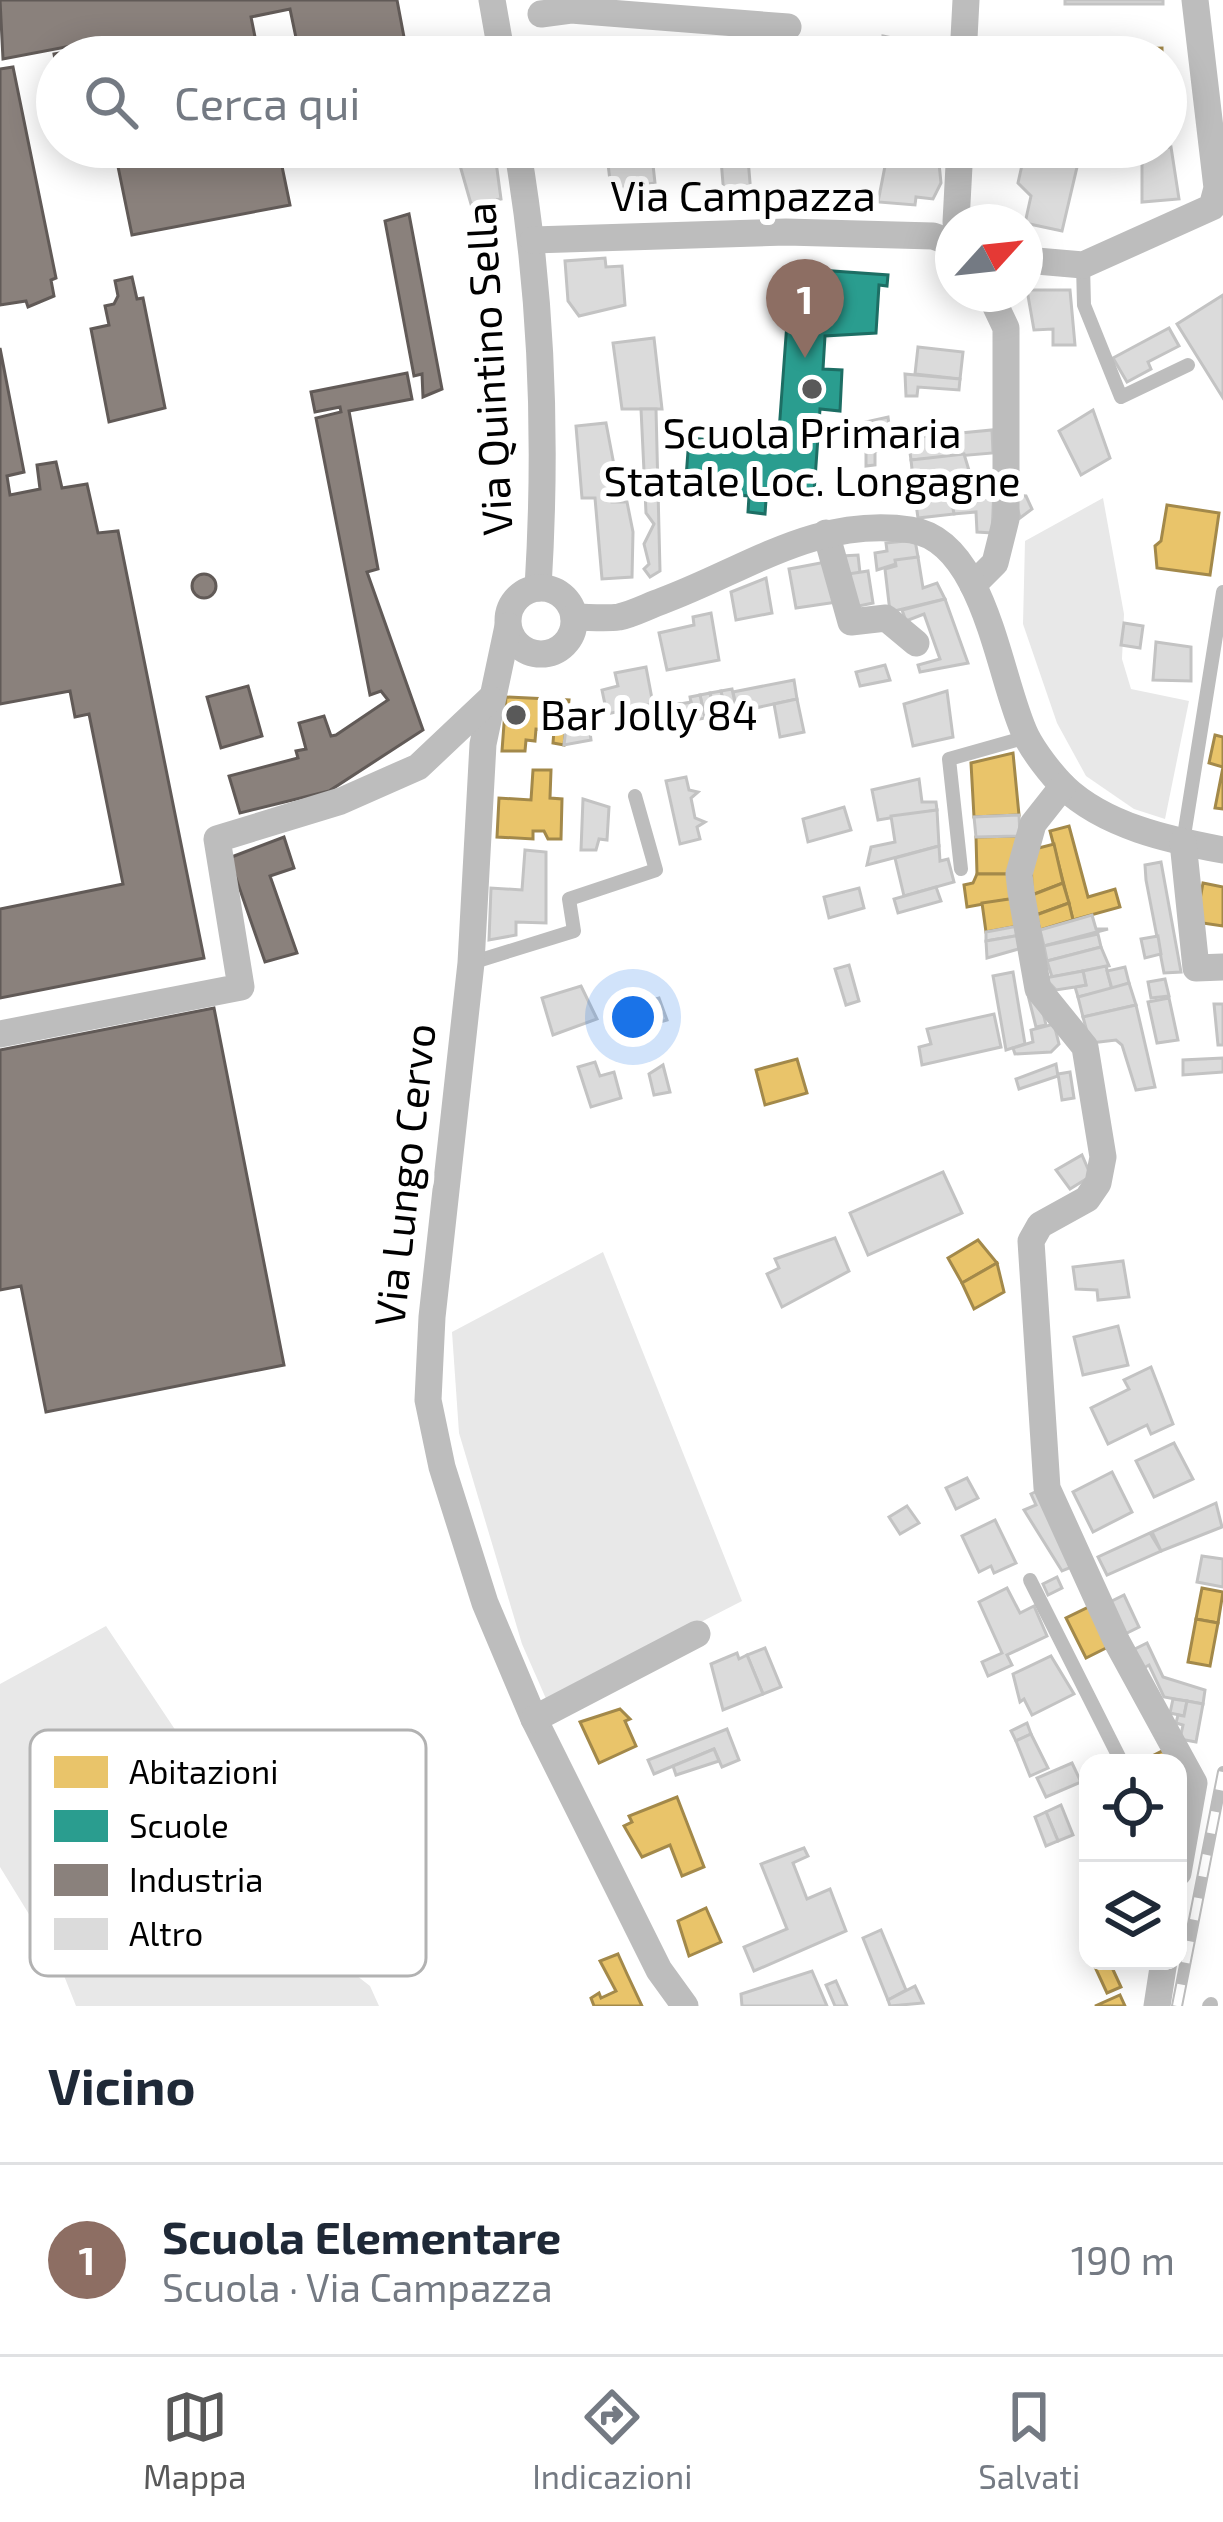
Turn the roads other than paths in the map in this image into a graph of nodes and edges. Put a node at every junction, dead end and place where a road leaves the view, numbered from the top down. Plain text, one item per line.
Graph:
1 (492, 0) edge
2 (966, 0) edge
3 (1205, 10) edge
4 (542, 14) dead end
5 (788, 27) dead end
6 (498, 36) edge
7 (964, 36) edge
8 (521, 168) edge
9 (959, 168) edge
10 (957, 204) edge
11 (935, 237) edge
12 (533, 240) junction
13 (1043, 262) edge
14 (1083, 265) junction
15 (998, 312) edge
16 (1188, 365) dead end
17 (826, 533) junction
18 (973, 585) junction
19 (538, 588) junction
20 (1223, 592) edge
21 (574, 617) junction
22 (508, 626) junction
23 (916, 643) dead end
24 (542, 655) junction
25 (497, 667) junction
26 (490, 699) junction
27 (1027, 737) junction
28 (1063, 786) junction
29 (635, 796) dead end
30 (1183, 842) junction
31 (1223, 850) edge
32 (961, 869) dead end
33 (470, 963) junction
34 (1223, 968) edge
35 (0, 1034) edge
36 (1030, 1580) dead end
37 (697, 1634) dead end
38 (534, 1719) junction
39 (1117, 1754) edge
40 (1180, 1862) edge
41 (1163, 1970) edge
42 (686, 2006) edge
43 (1157, 2006) edge

1 - 6 street
2 - 7 street
3 - 14 street
4 - 5 street
8 - 12 street, Via Quintino Sella
9 - 10 street
11 - 12 street, Via Campazza
12 - 19 street, Via Quintino Sella
13 - 14 street
14 - 16 lane
15 - 18 street
17 - 18 street
17 - 21 street
17 - 23 street
18 - 27 street
19 - 21 street
19 - 22 street
20 - 30 lane
21 - 24 street
22 - 24 street
22 - 25 street, Via Lungo Cervo
24 - 25 street
25 - 26 street, Via Lungo Cervo
26 - 33 street, Via Lungo Cervo
26 - 35 street
27 - 28 street
27 - 32 lane
28 - 30 street
28 - 40 street
29 - 33 lane
30 - 31 street
30 - 34 street
33 - 38 street, Via Lungo Cervo
36 - 39 lane
37 - 38 street
38 - 42 street, Via Lungo Cervo
41 - 43 street

